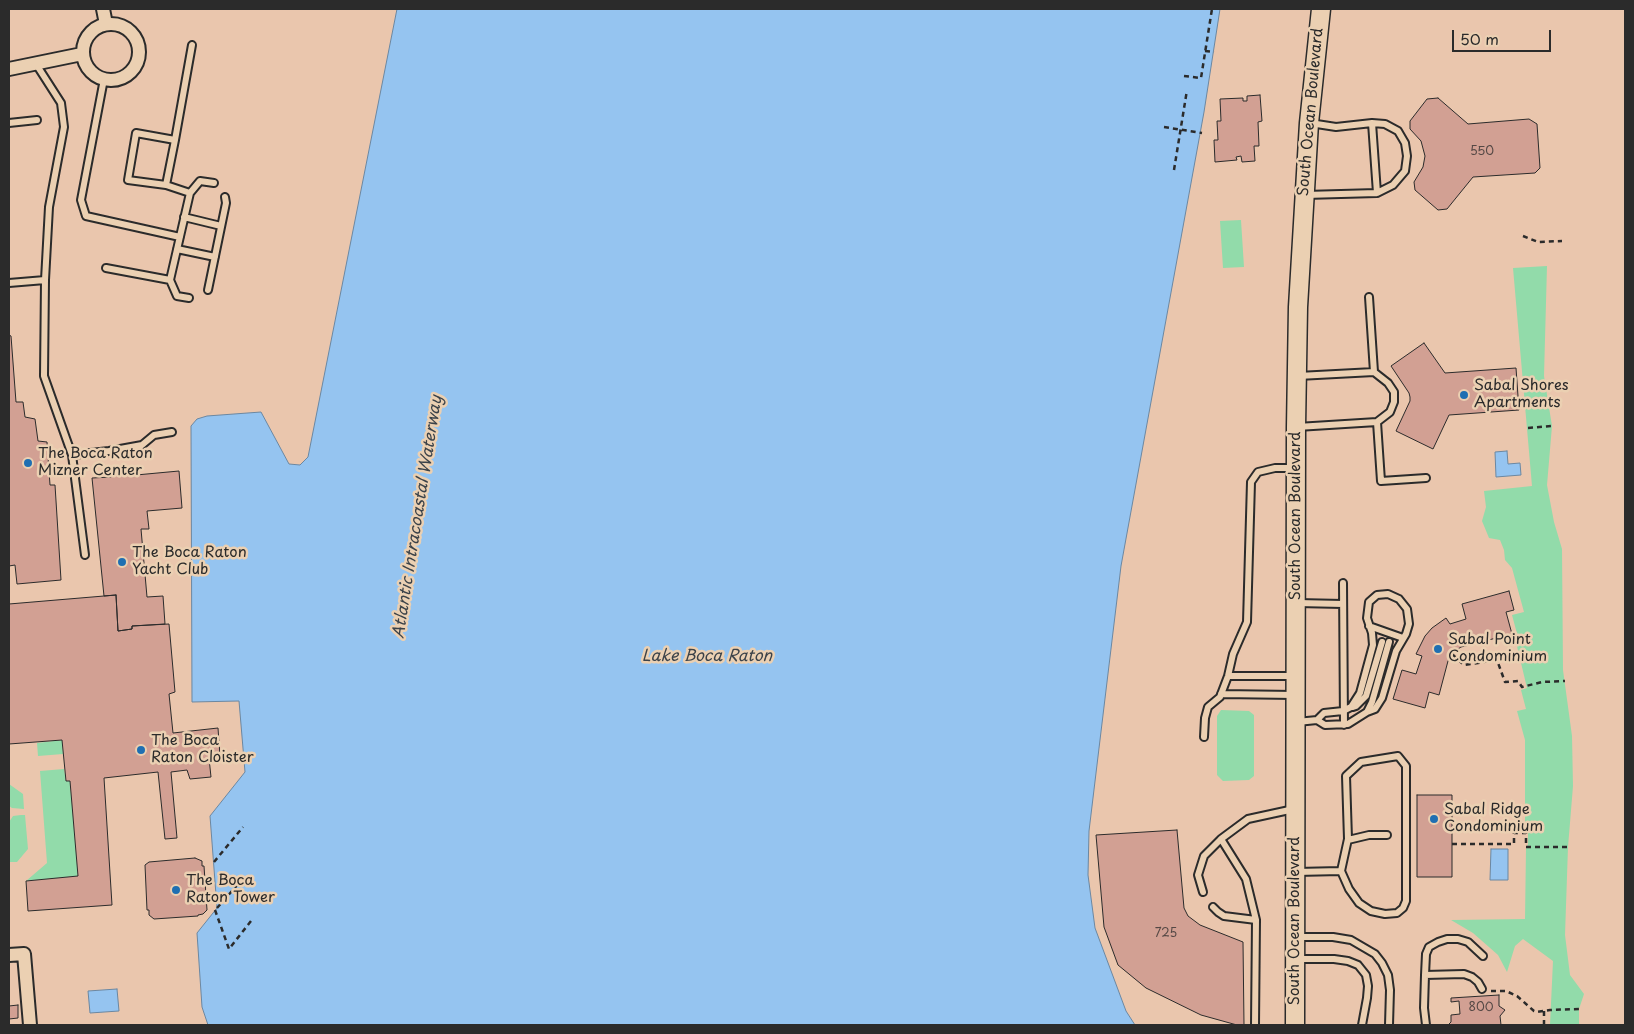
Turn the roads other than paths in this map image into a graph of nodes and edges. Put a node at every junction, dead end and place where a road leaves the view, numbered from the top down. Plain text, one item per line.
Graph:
1 (103, 9) edge
2 (1321, 9) edge
3 (106, 24) junction
4 (192, 45) dead end
5 (82, 54) junction
6 (35, 63) junction
7 (9, 69) edge
8 (104, 79) junction
9 (37, 120) dead end
10 (9, 123) edge
11 (1309, 123) junction
12 (1372, 123) junction
13 (175, 140) junction
14 (214, 183) dead end
15 (166, 185) junction
16 (190, 193) junction
17 (1377, 193) junction
18 (1304, 195) junction
19 (225, 197) dead end
20 (184, 218) junction
21 (221, 226) junction
22 (180, 237) junction
23 (177, 249) junction
24 (215, 257) junction
25 (106, 268) dead end
26 (45, 280) junction
27 (170, 280) junction
28 (9, 283) edge
29 (208, 290) dead end
30 (1369, 296) dead end
31 (189, 298) dead end
32 (1374, 372) junction
33 (1296, 376) junction
34 (1377, 422) junction
35 (1296, 427) junction
36 (172, 432) dead end
37 (72, 454) junction
38 (1296, 468) junction
39 (1426, 478) dead end
40 (86, 555) dead end
41 (1343, 583) dead end
42 (1295, 603) junction
43 (1343, 604) junction
44 (1369, 626) junction
45 (1404, 638) junction
46 (1228, 676) junction
47 (1295, 676) junction
48 (1221, 694) junction
49 (1295, 695) junction
50 (1351, 707) junction
51 (1344, 711) junction
52 (1367, 712) junction
53 (1318, 720) junction
54 (1295, 722) junction
55 (1344, 724) junction
56 (1204, 737) dead end
57 (1295, 808) junction
58 (1387, 835) dead end
59 (1221, 838) junction
60 (1348, 840) junction
61 (1341, 871) junction
62 (1295, 872) junction
63 (1203, 892) dead end
64 (1213, 907) dead end
65 (1256, 920) junction
66 (1295, 937) junction
67 (9, 955) edge
68 (1483, 956) dead end
69 (1295, 959) junction
70 (1425, 975) junction
71 (1482, 989) road end
72 (30, 1025) edge
73 (1256, 1025) edge
74 (1295, 1025) edge
75 (1362, 1025) edge
76 (1388, 1025) edge
77 (1426, 1025) edge

1 - 3 street
2 - 11 main road, South Ocean Boulevard
3 - 5 street
3 - 8 street
4 - 13 lane
5 - 6 street
5 - 8 street
6 - 7 street
6 - 26 lane
8 - 22 lane
9 - 10 lane
11 - 12 lane
11 - 18 main road, South Ocean Boulevard
12 - 17 lane
12 - 17 lane
13 - 15 lane
13 - 15 lane
14 - 16 lane
15 - 16 lane
16 - 20 lane
17 - 18 lane
18 - 33 main road, South Ocean Boulevard
19 - 21 lane
20 - 21 lane
20 - 22 lane
21 - 24 lane
22 - 23 lane
23 - 24 lane
23 - 27 lane
24 - 29 lane
25 - 27 lane
26 - 28 lane
26 - 37 lane
27 - 31 lane
30 - 32 lane
32 - 33 lane
32 - 34 lane
33 - 35 main road, South Ocean Boulevard
34 - 35 lane
34 - 39 lane
35 - 38 main road, South Ocean Boulevard
36 - 37 lane
37 - 40 lane
38 - 42 main road, South Ocean Boulevard
38 - 46 lane
41 - 43 lane
42 - 43 lane
42 - 47 main road, South Ocean Boulevard
43 - 51 lane
44 - 45 lane
44 - 45 lane
44 - 50 lane
45 - 52 lane
46 - 47 lane
46 - 48 lane
47 - 49 main road, South Ocean Boulevard
48 - 49 lane
48 - 56 lane
49 - 54 main road, South Ocean Boulevard
50 - 51 lane
50 - 52 lane
51 - 53 lane
51 - 55 lane
52 - 55 lane
53 - 54 lane
53 - 55 lane
54 - 57 main road, South Ocean Boulevard
57 - 59 lane
57 - 62 main road, South Ocean Boulevard
58 - 60 lane
59 - 63 lane
59 - 65 lane
60 - 61 lane
60 - 61 lane
61 - 62 lane
62 - 66 main road, South Ocean Boulevard
64 - 65 lane
65 - 73 lane
66 - 69 main road, South Ocean Boulevard
66 - 76 lane
67 - 72 street
68 - 70 lane
69 - 74 main road, South Ocean Boulevard
69 - 75 lane
70 - 71 lane
70 - 77 lane

